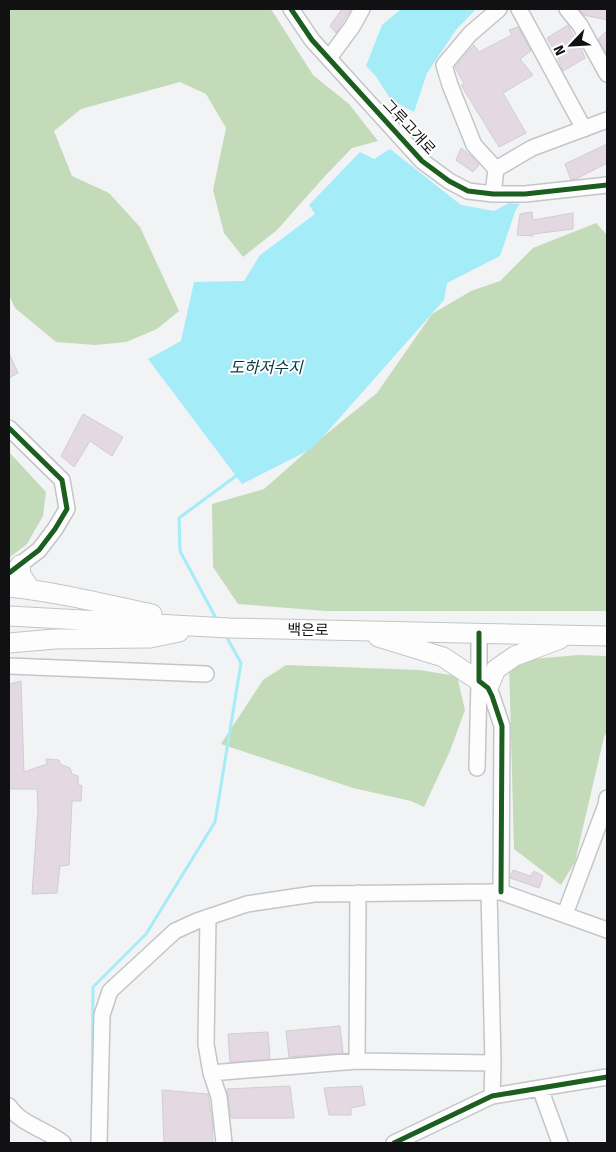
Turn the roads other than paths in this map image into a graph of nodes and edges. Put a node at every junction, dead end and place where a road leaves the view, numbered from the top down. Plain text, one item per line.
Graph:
1 (291, 9) edge
2 (362, 9) edge
3 (499, 9) edge
4 (519, 9) edge
5 (568, 9) edge
6 (329, 58) junction
7 (607, 74) edge
8 (607, 120) edge
9 (584, 129) junction
10 (496, 169) junction
11 (607, 185) edge
12 (493, 194) junction
13 (9, 428) edge
14 (14, 569) edge
15 (9, 588) edge
16 (32, 590) junction
17 (9, 616) edge
18 (216, 627) junction
19 (355, 631) junction
20 (479, 633) junction
21 (570, 635) junction
22 (607, 636) edge
23 (9, 643) edge
24 (9, 666) edge
25 (206, 674) dead end
26 (483, 685) junction
27 (477, 768) dead end
28 (607, 798) edge
29 (495, 892) junction
30 (358, 893) junction
31 (565, 914) junction
32 (208, 917) junction
33 (607, 930) edge
34 (357, 1061) junction
35 (493, 1063) junction
36 (211, 1073) junction
37 (607, 1077) edge
38 (540, 1088) junction
39 (492, 1096) junction
40 (9, 1106) edge
41 (63, 1143) edge
42 (99, 1143) edge
43 (224, 1143) edge
44 (394, 1143) edge
45 (560, 1143) edge

1 - 6 street, 그루고개로
2 - 6 street
3 - 10 street
4 - 9 street
5 - 7 street
6 - 12 street, 그루고개로
8 - 9 street
9 - 10 street
10 - 12 street
11 - 12 street, 그루고개로
13 - 14 street
14 - 16 main road
15 - 16 main road
16 - 18 main road
17 - 18 main road, 백은로
18 - 19 main road, 백은로
18 - 23 main road
19 - 20 main road, 백은로
19 - 26 main road
20 - 21 main road, 백은로
20 - 26 street
21 - 22 main road, 백은로
21 - 26 main road
24 - 25 street
26 - 27 street
26 - 29 street
28 - 31 street
29 - 30 street
29 - 31 street
29 - 35 street
30 - 32 street
30 - 34 street
31 - 33 street
32 - 36 street
32 - 42 street
34 - 35 street
34 - 36 street
35 - 39 street
36 - 43 street
37 - 38 street
38 - 39 street
38 - 45 street
39 - 44 street
40 - 41 street

